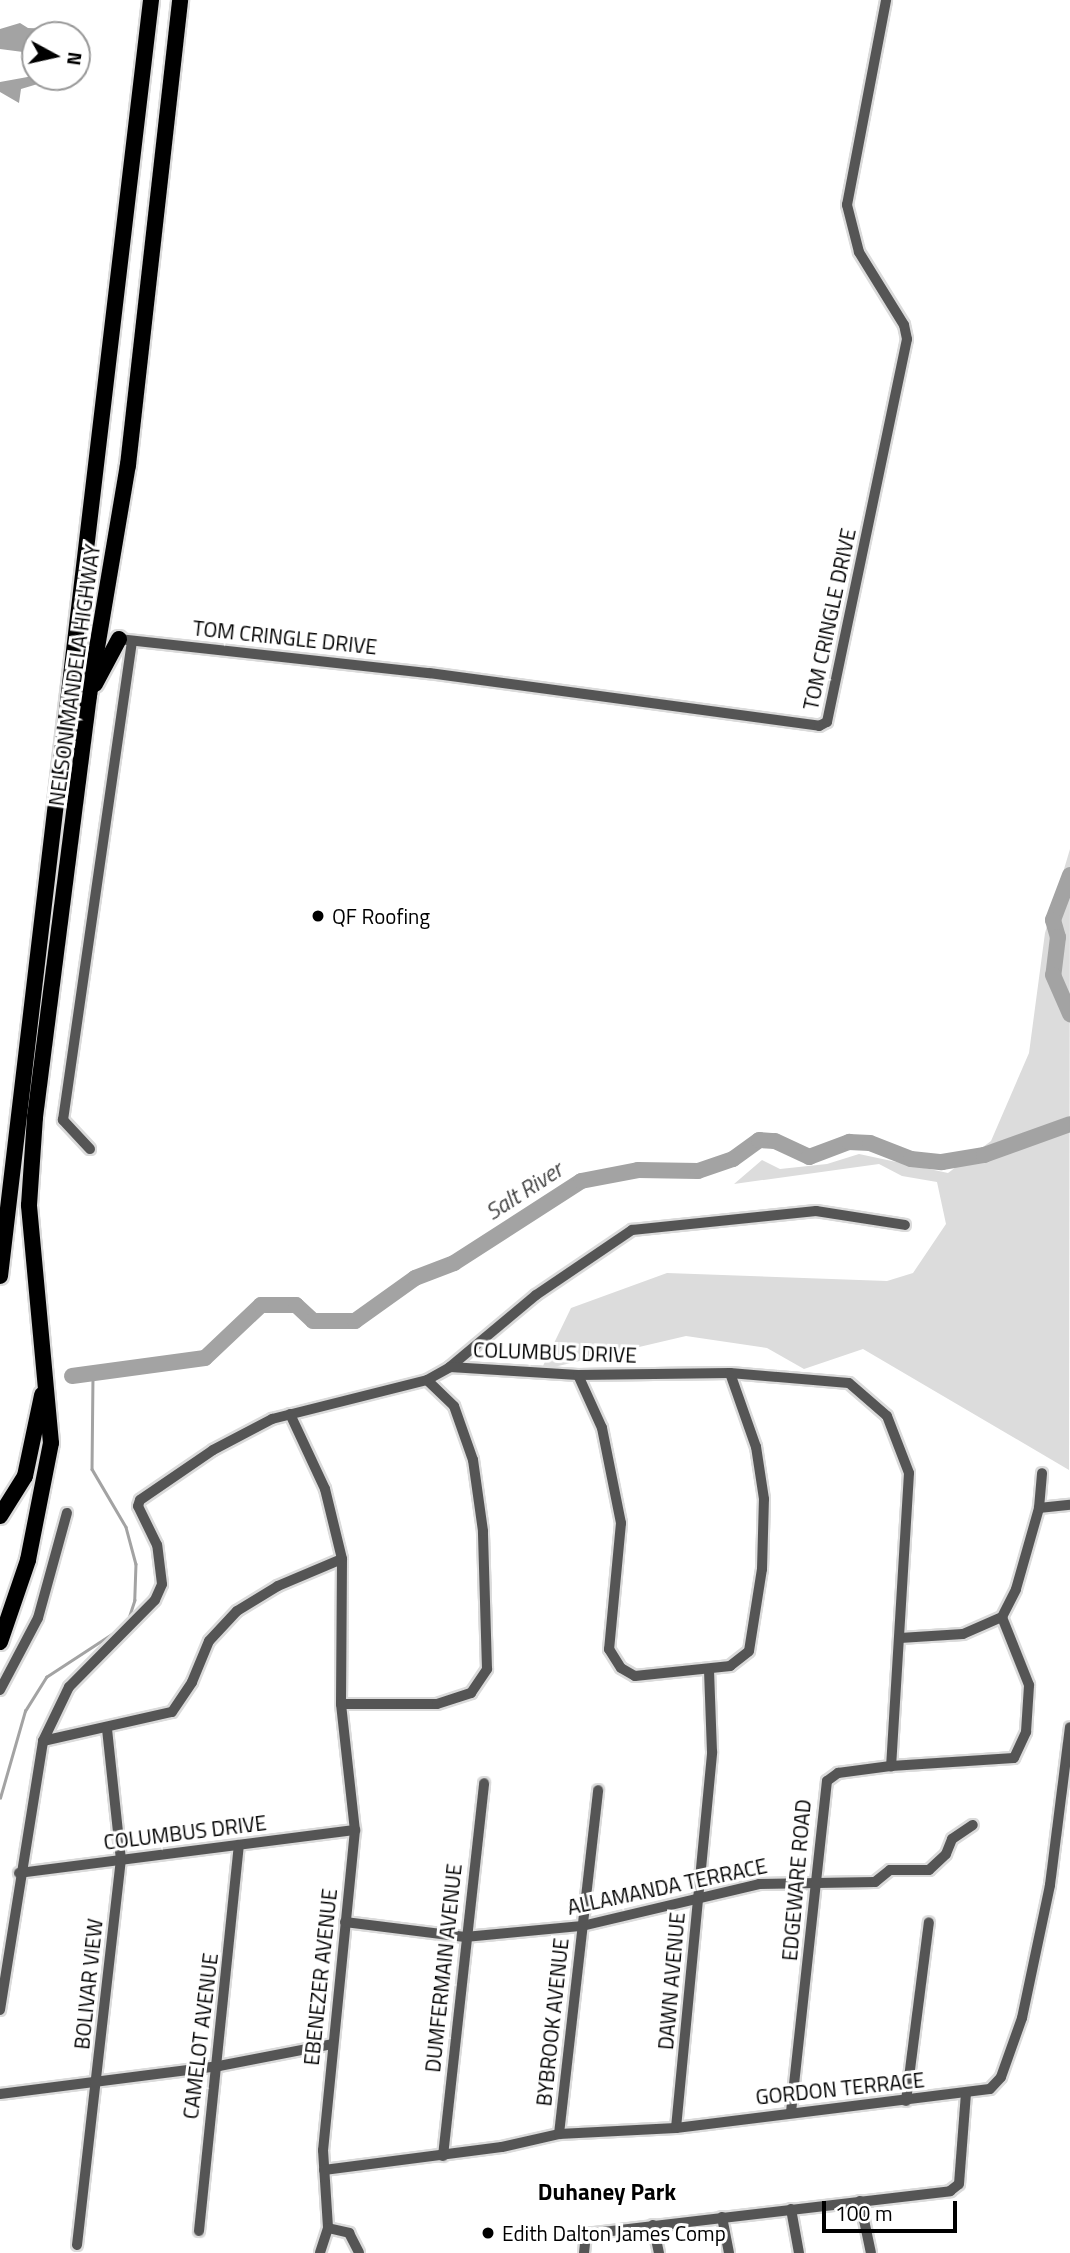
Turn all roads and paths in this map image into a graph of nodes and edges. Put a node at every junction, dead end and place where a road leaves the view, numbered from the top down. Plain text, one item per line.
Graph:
1 (151, 0) edge
2 (180, 0) edge
3 (886, 0) edge
4 (125, 640) junction
5 (89, 695) junction
6 (90, 1149) dead end
7 (905, 1225) dead end
8 (0, 1276) edge
9 (43, 1357) junction
10 (450, 1367) junction
11 (730, 1373) junction
12 (578, 1375) junction
13 (427, 1380) junction
14 (290, 1414) junction
15 (1042, 1473) dead end
16 (1070, 1505) edge
17 (1039, 1508) junction
18 (67, 1513) dead end
19 (0, 1516) edge
20 (342, 1559) junction
21 (1002, 1617) junction
22 (900, 1638) junction
23 (0, 1642) edge
24 (709, 1670) junction
25 (0, 1690) edge
26 (341, 1704) junction
27 (107, 1727) junction
28 (1070, 1727) edge
29 (43, 1741) junction
30 (891, 1766) junction
31 (484, 1783) dead end
32 (598, 1790) dead end
33 (973, 1825) dead end
34 (355, 1830) junction
35 (240, 1845) junction
36 (121, 1860) junction
37 (19, 1873) junction
38 (817, 1880) junction
39 (698, 1898) junction
40 (345, 1922) junction
41 (929, 1922) dead end
42 (582, 1926) junction
43 (464, 1937) junction
44 (0, 2010) edge
45 (332, 2044) junction
46 (219, 2066) junction
47 (96, 2080) junction
48 (966, 2093) junction
49 (0, 2094) edge
50 (906, 2101) junction
51 (791, 2112) junction
52 (676, 2128) junction
53 (559, 2134) junction
54 (443, 2156) junction
55 (324, 2170) junction
56 (860, 2201) junction
57 (791, 2209) junction
58 (722, 2217) junction
59 (653, 2225) junction
60 (328, 2228) junction
61 (200, 2231) dead end
62 (77, 2245) dead end
63 (320, 2253) edge
64 (359, 2253) edge
65 (584, 2253) edge
66 (659, 2253) edge
67 (729, 2253) edge
68 (799, 2253) edge
69 (871, 2253) edge

1 - 8 highway, NELSON MANDELA HIGHWAY
2 - 5 highway, NELSON MANDELA HIGHWAY
3 - 4 street, TOM CRINGLE DRIVE
4 - 5 highway
4 - 6 street
5 - 9 highway, NELSON MANDELA HIGHWAY
7 - 10 street
9 - 19 highway
9 - 23 highway
10 - 12 street, COLUMBUS DRIVE
10 - 13 street, COLUMBUS DRIVE
11 - 12 street, COLUMBUS DRIVE
11 - 22 street, COLUMBUS DRIVE
11 - 24 street
12 - 24 street
13 - 14 street, COLUMBUS DRIVE
13 - 26 street
14 - 20 street, EBENEZER AVENUE
14 - 29 street, COLUMBUS DRIVE
15 - 17 street
16 - 17 street
17 - 21 street
18 - 25 street
20 - 26 street, EBENEZER AVENUE
20 - 27 street
21 - 22 street
21 - 30 street, EDGEWARE ROAD
22 - 30 street, COLUMBUS DRIVE
24 - 39 street, DAWN AVENUE
26 - 34 street, EBENEZER AVENUE
27 - 29 street
27 - 36 street, BOLIVAR VIEW
28 - 48 street, GORDON TERRACE
29 - 37 street, COLUMBUS DRIVE
30 - 38 street, EDGEWARE ROAD
31 - 43 street, DUMFERMAIN AVENUE
32 - 42 street, BYBROOK AVENUE
33 - 38 street, ALLAMANDA TERRACE
34 - 35 street, COLUMBUS DRIVE
34 - 40 street, EBENEZER AVENUE
35 - 36 street, COLUMBUS DRIVE
35 - 46 street, CAMELOT AVENUE
36 - 37 street, COLUMBUS DRIVE
36 - 47 street, BOLIVAR VIEW
37 - 44 street, COLUMBUS DRIVE
38 - 39 street, ALLAMANDA TERRACE
38 - 51 street, EDGEWARE ROAD
39 - 42 street, ALLAMANDA TERRACE
39 - 52 street, DAWN AVENUE
40 - 43 street, ALLAMANDA TERRACE
40 - 45 street, EBENEZER AVENUE
41 - 50 street
42 - 43 street, ALLAMANDA TERRACE
42 - 53 street, BYBROOK AVENUE
43 - 54 street, DUMFERMAIN AVENUE
45 - 46 street
45 - 55 street, EBENEZER AVENUE
46 - 47 street
46 - 61 street, CAMELOT AVENUE
47 - 49 street
47 - 62 street, BOLIVAR VIEW
48 - 50 street, GORDON TERRACE
48 - 56 street
50 - 51 street, GORDON TERRACE
51 - 52 street, GORDON TERRACE
52 - 53 street, GORDON TERRACE
53 - 54 street, GORDON TERRACE
54 - 55 street, GORDON TERRACE
55 - 60 street, EBENEZER AVENUE
56 - 57 street
56 - 69 street
57 - 58 street
57 - 68 street
58 - 59 street
58 - 67 street
59 - 65 street
59 - 66 street
60 - 63 street, EBENEZER AVENUE
60 - 64 street

